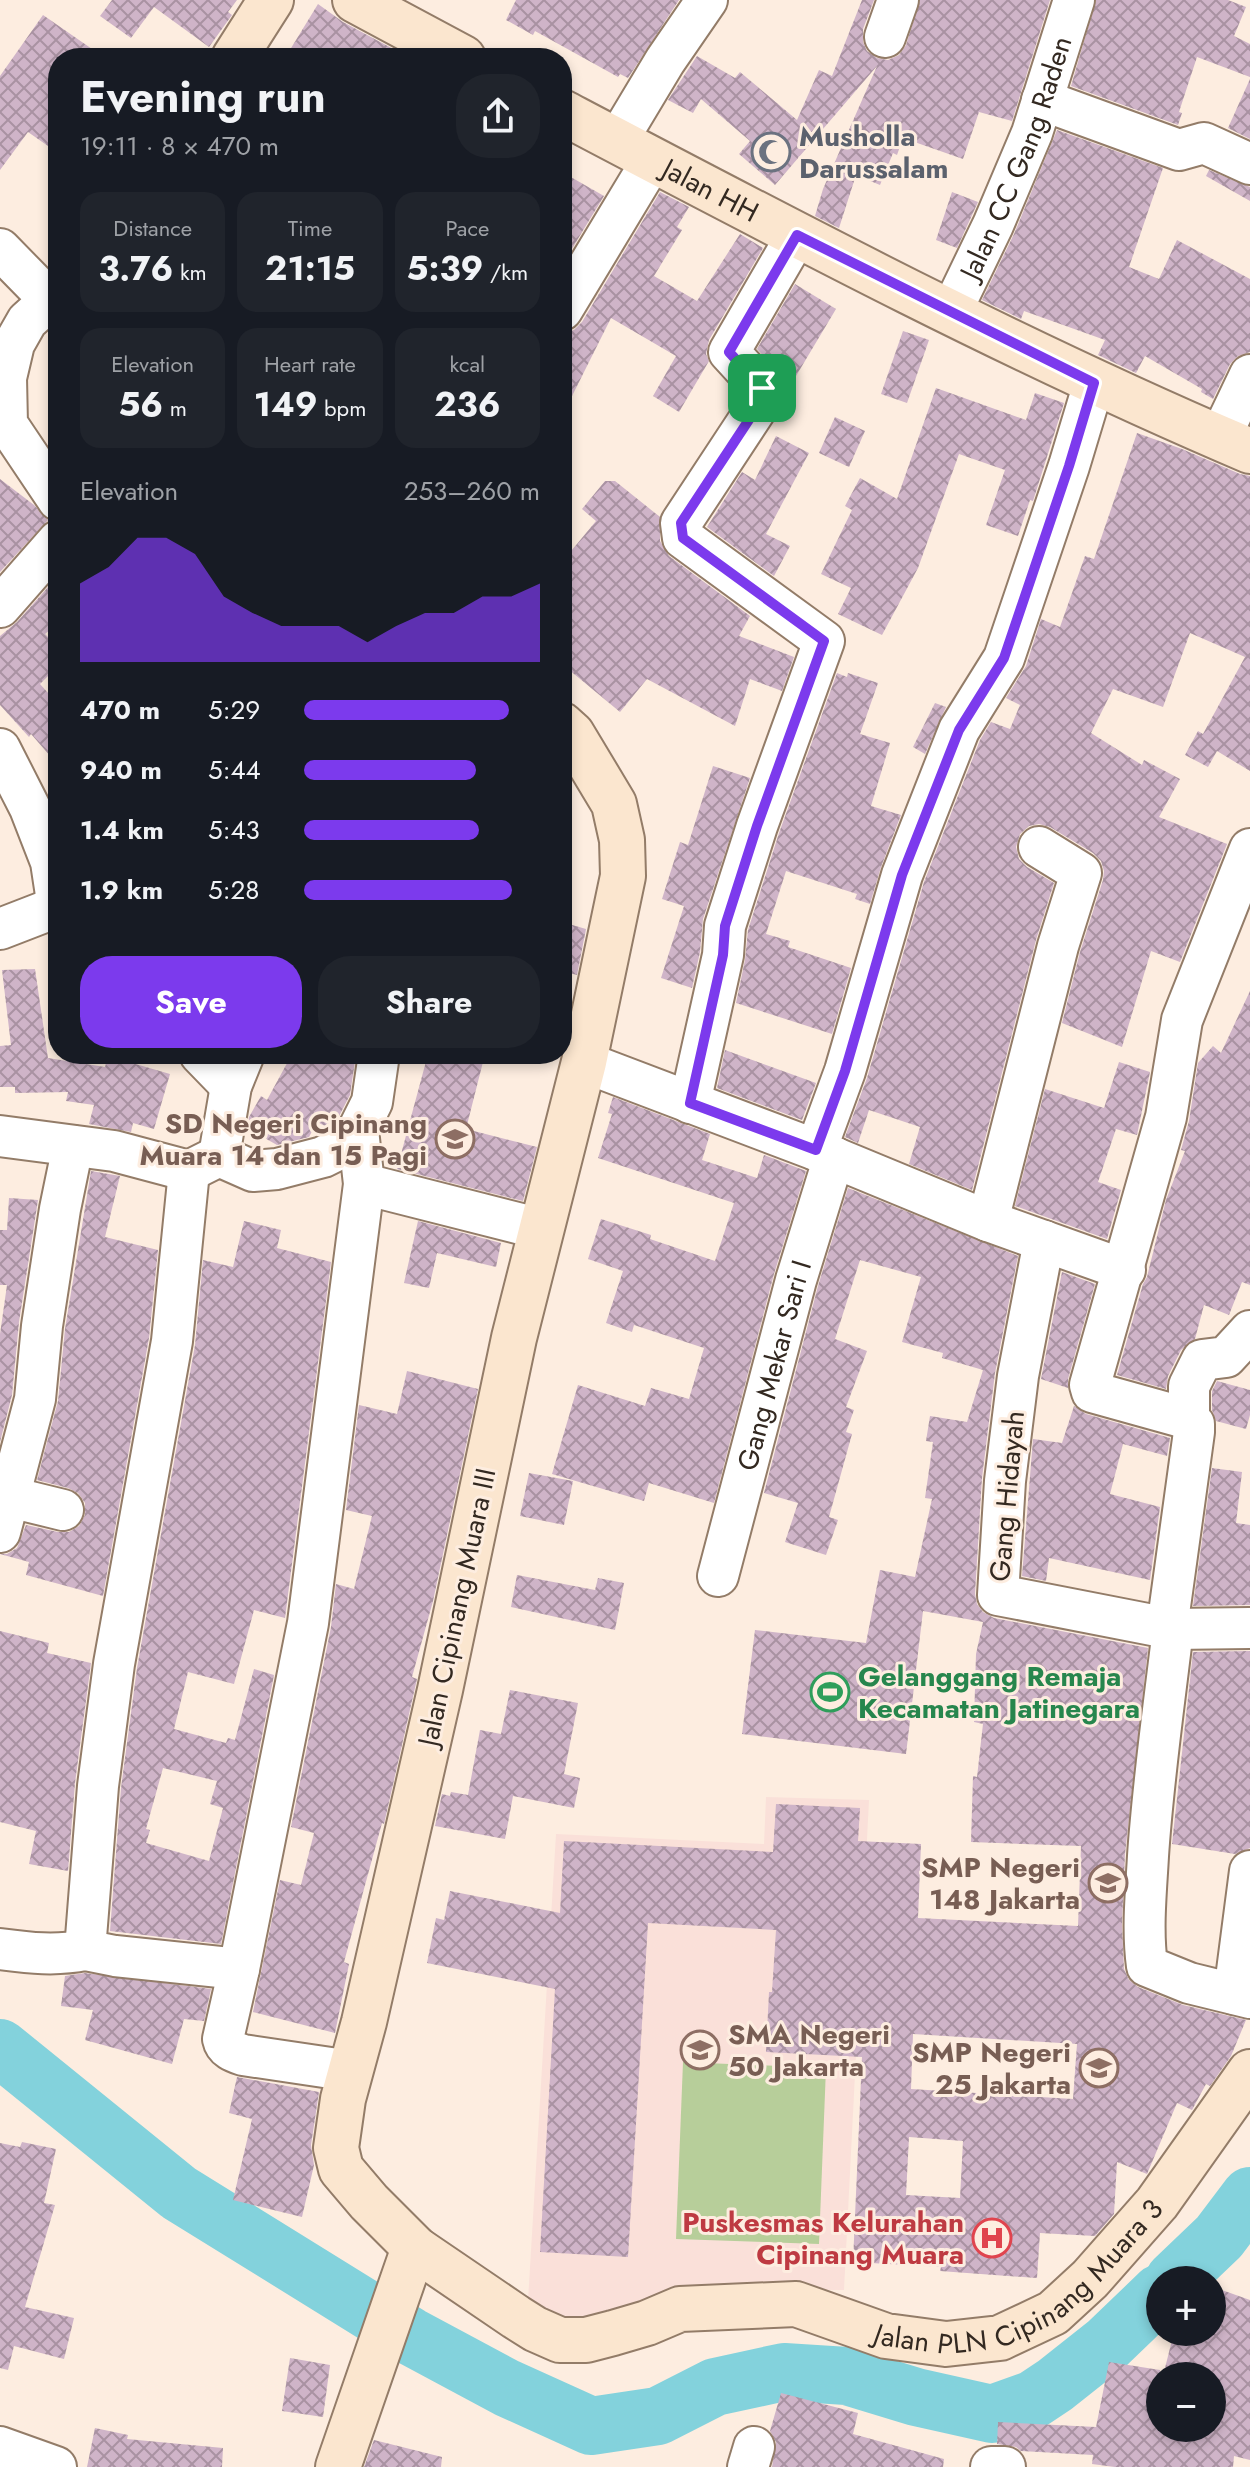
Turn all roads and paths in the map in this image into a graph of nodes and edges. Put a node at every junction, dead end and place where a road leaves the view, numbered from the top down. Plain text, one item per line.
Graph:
1 (271, 0) edge
2 (355, 0) edge
3 (707, 0) edge
4 (898, 0) edge
5 (1074, 0) edge
6 (885, 37) dead end
7 (240, 48) edge
8 (444, 48) edge
9 (1042, 100) junction
10 (572, 117) edge
11 (635, 150) junction
12 (1250, 164) edge
13 (797, 235) junction
14 (0, 249) edge
15 (572, 288) edge
16 (48, 291) edge
17 (48, 302) edge
18 (951, 312) junction
19 (1250, 375) edge
20 (1094, 383) junction
21 (1236, 446) edge
22 (12, 448) edge
23 (48, 489) edge
24 (48, 552) edge
25 (0, 607) edge
26 (572, 734) edge
27 (0, 749) edge
28 (1039, 847) dead end
29 (1250, 849) edge
30 (48, 854) edge
31 (48, 912) edge
32 (0, 929) edge
33 (584, 1062) junction
34 (378, 1064) edge
35 (238, 1070) edge
36 (690, 1103) junction
37 (358, 1130) junction
38 (0, 1136) edge
39 (73, 1146) junction
40 (825, 1154) junction
41 (204, 1163) junction
42 (364, 1184) junction
43 (988, 1221) junction
44 (541, 1229) junction
45 (1044, 1241) junction
46 (1125, 1270) junction
47 (1250, 1331) edge
48 (1189, 1419) junction
49 (63, 1510) dead end
50 (5, 1515) edge
51 (718, 1576) dead end
52 (1170, 1628) junction
53 (1250, 1628) edge
54 (1250, 1871) edge
55 (0, 1949) edge
56 (85, 1950) junction
57 (239, 1969) junction
58 (1242, 1996) edge
59 (351, 2071) junction
60 (1250, 2072) edge
61 (412, 2255) junction
62 (0, 2447) edge
63 (56, 2467) edge
64 (338, 2467) edge
65 (991, 2467) edge
66 (1005, 2467) edge

1 - 7 street
2 - 8 street
3 - 11 street
4 - 6 street
5 - 9 street, Jalan CC Gang Raden
9 - 12 street
9 - 18 street, Jalan CC Gang Raden
10 - 11 street, Jalan HH
11 - 13 street, Jalan HH
11 - 15 street
13 - 18 street, Jalan HH
13 - 36 street
14 - 16 street
17 - 22 street
18 - 20 street, Jalan HH
19 - 21 street
20 - 21 street, Jalan HH
20 - 40 street, Gang Mekar Sari I
22 - 23 street
24 - 25 street
26 - 33 street, Jalan Cipinang Muara III
27 - 30 street
28 - 43 street
29 - 46 street
31 - 32 street
33 - 36 street
33 - 44 street, Jalan Cipinang Muara III
34 - 37 street
35 - 41 street
36 - 40 street
37 - 41 street
37 - 42 street
38 - 39 street
39 - 41 street
39 - 50 street
40 - 43 street
40 - 51 street, Gang Mekar Sari I
41 - 56 street
42 - 44 street
42 - 57 street
43 - 45 street
44 - 59 street, Jalan Cipinang Muara III
45 - 46 street
45 - 52 street, Gang Hidayah
46 - 48 street
47 - 48 street
48 - 52 street
49 - 50 street
52 - 53 street, Gang Hidayah
52 - 58 street
54 - 58 street
55 - 56 street
56 - 57 street
57 - 59 street
59 - 61 street, Jalan Cipinang Muara III
60 - 61 street, Jalan PLN Cipinang Muara 3
61 - 64 street
62 - 63 street
65 - 66 street

